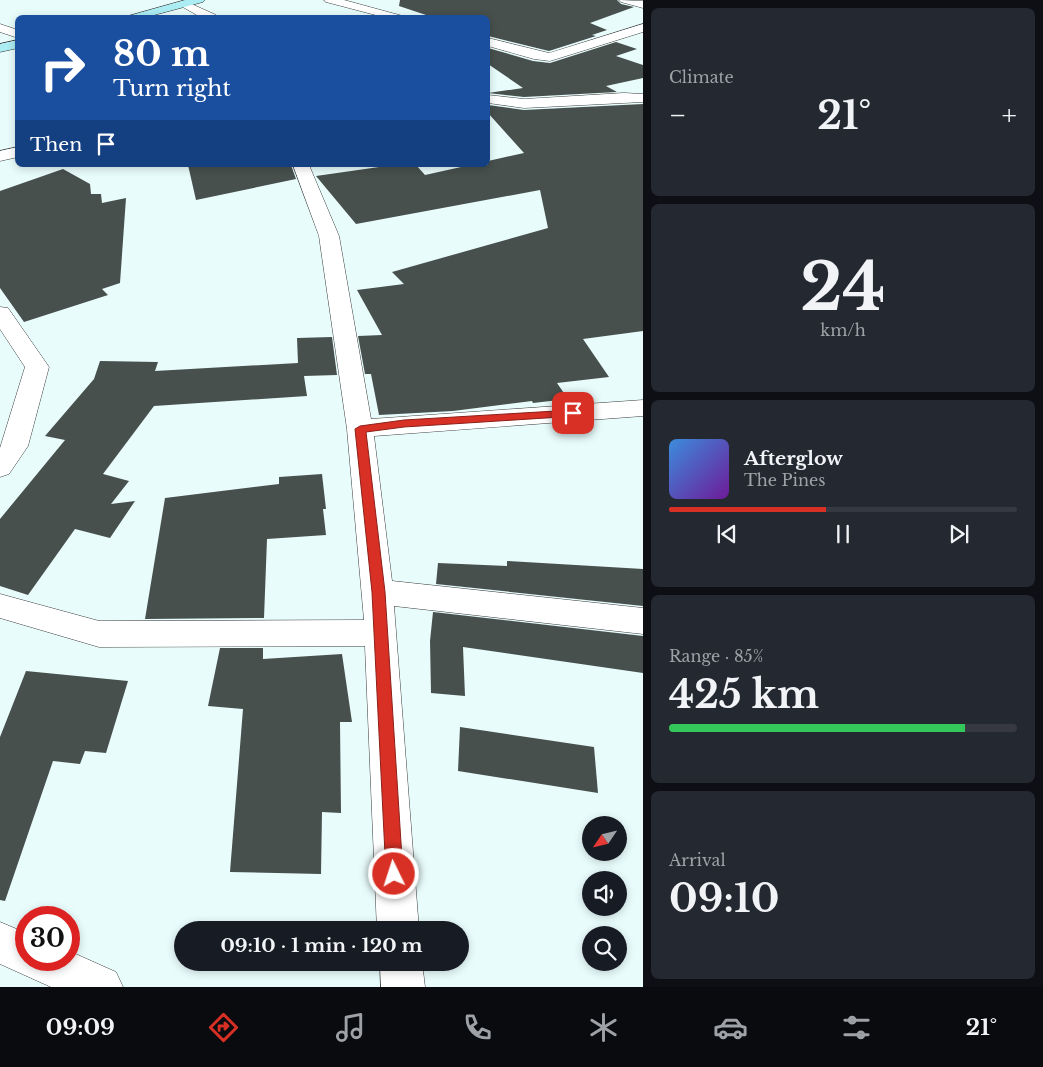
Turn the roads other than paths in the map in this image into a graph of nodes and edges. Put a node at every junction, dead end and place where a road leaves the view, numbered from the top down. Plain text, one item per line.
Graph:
1 (199, 0) edge
2 (330, 0) edge
3 (625, 0) edge
4 (185, 4) junction
5 (643, 5) edge
6 (139, 15) edge
7 (206, 15) edge
8 (392, 15) edge
9 (0, 28) edge
10 (642, 28) edge
11 (15, 40) edge
12 (15, 43) edge
13 (490, 43) edge
14 (0, 48) edge
15 (643, 98) edge
16 (490, 99) edge
17 (15, 153) edge
18 (0, 156) edge
19 (302, 167) edge
20 (0, 313) edge
21 (643, 408) edge
22 (360, 429) junction
23 (0, 468) edge
24 (378, 592) junction
25 (0, 606) edge
26 (643, 621) edge
27 (380, 633) junction
28 (397, 921) edge
29 (0, 943) edge
30 (15, 949) edge
31 (64, 971) edge
32 (402, 971) edge
33 (101, 987) edge
34 (403, 987) edge

1 - 4 main road
2 - 8 street
3 - 5 street
4 - 6 main road
4 - 7 street
9 - 11 street
10 - 13 street
12 - 14 main road
15 - 16 street
17 - 18 street
19 - 22 street
20 - 23 street
21 - 22 street
22 - 24 street
24 - 26 street
24 - 27 street
25 - 27 street
27 - 28 street
29 - 30 street
31 - 33 street
32 - 34 street

